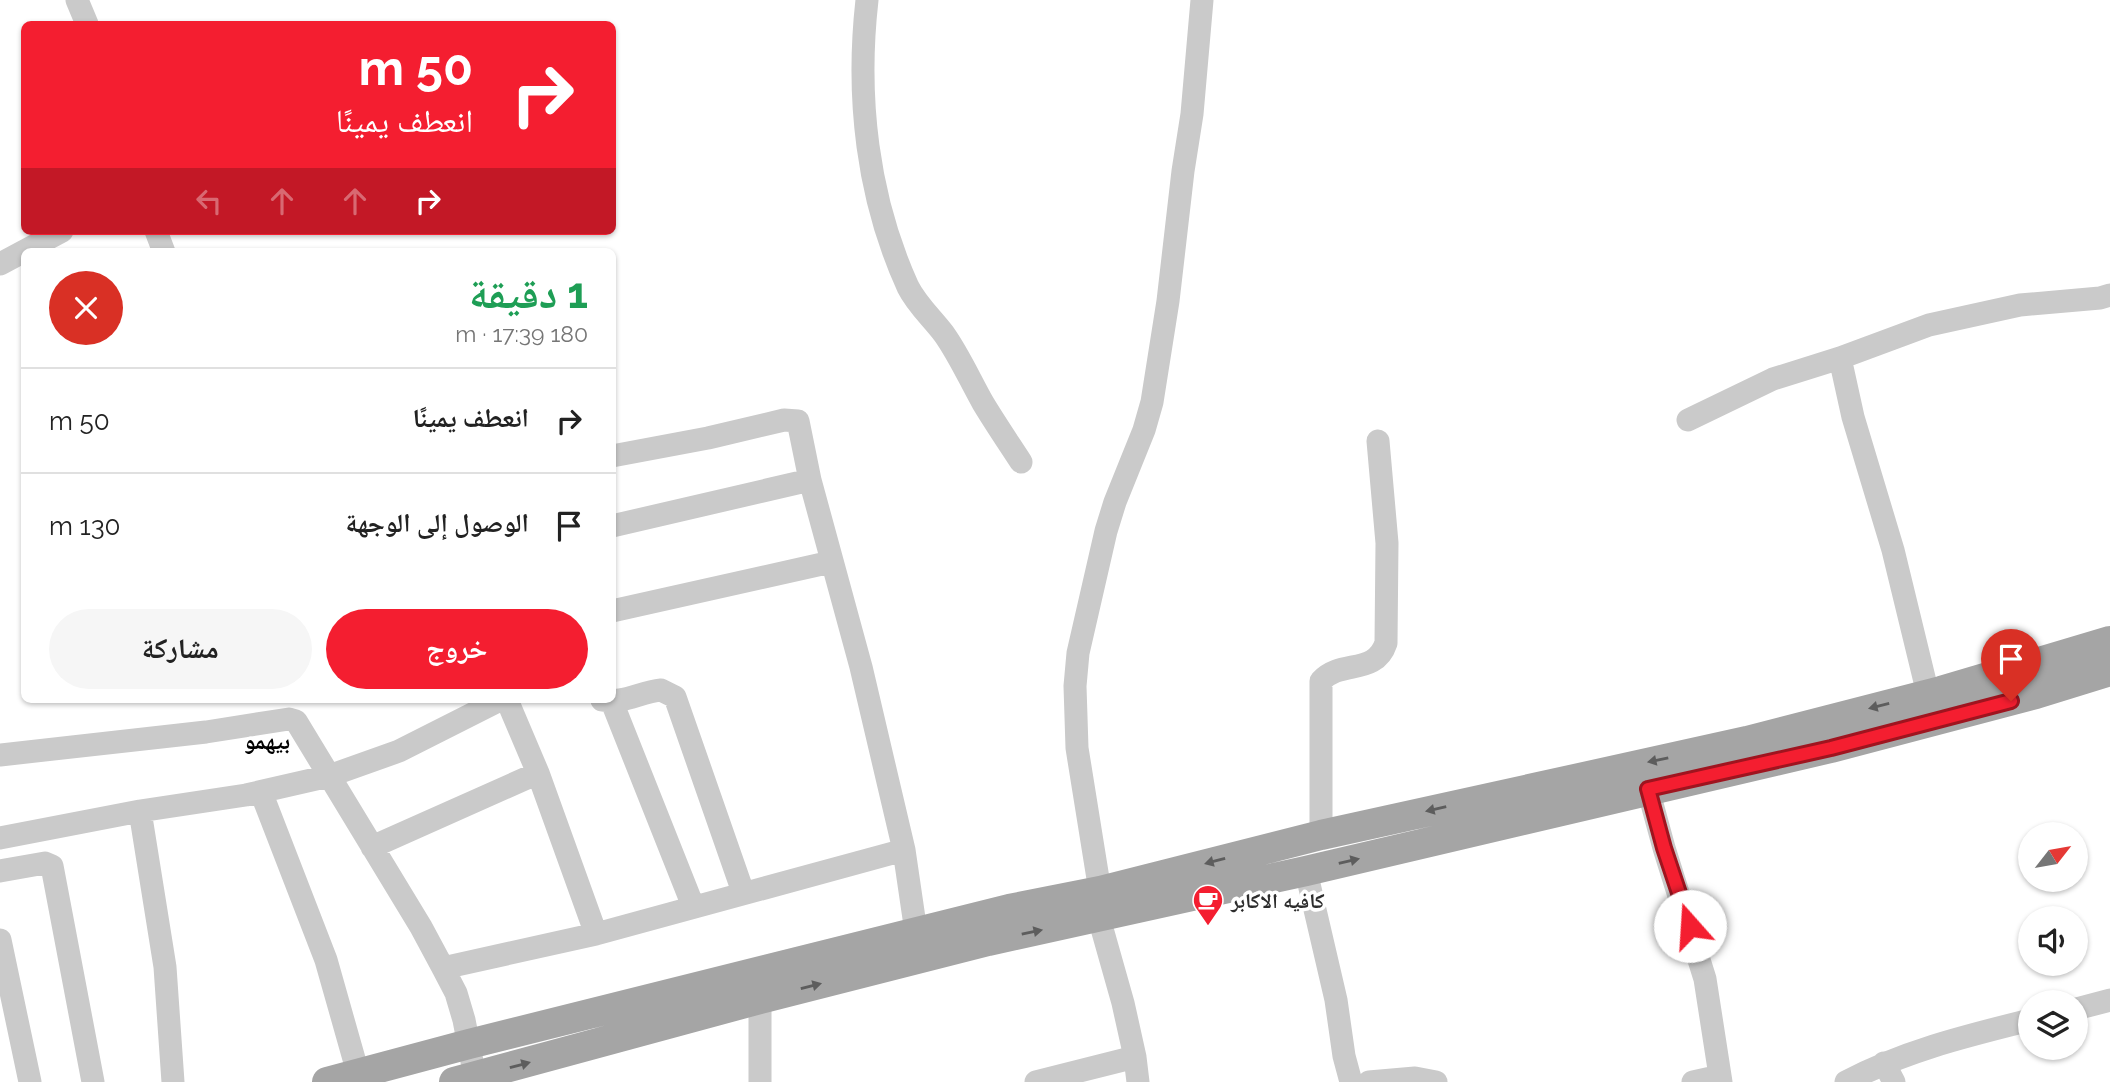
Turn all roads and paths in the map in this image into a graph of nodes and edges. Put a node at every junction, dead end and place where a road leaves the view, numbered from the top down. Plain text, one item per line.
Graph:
1 (77, 0) edge
2 (867, 0) edge
3 (1202, 0) edge
4 (86, 21) edge
5 (54, 235) edge
6 (30, 248) edge
7 (21, 253) edge
8 (0, 264) edge
9 (2110, 295) edge
10 (1840, 358) junction
11 (1688, 420) dead end
12 (1378, 441) dead end
13 (616, 455) edge
14 (1021, 462) dead end
15 (810, 480) junction
16 (616, 525) edge
17 (831, 562) junction
18 (616, 610) edge
19 (2110, 641) edge
20 (2110, 671) edge
21 (1928, 694) junction
22 (616, 699) edge
23 (494, 703) edge
24 (508, 703) edge
25 (608, 703) edge
26 (0, 755) edge
27 (538, 774) junction
28 (330, 776) junction
29 (1648, 789) junction
30 (261, 792) junction
31 (140, 811) junction
32 (1321, 835) junction
33 (0, 838) edge
34 (372, 847) junction
35 (904, 850) junction
36 (1306, 871) junction
37 (0, 872) edge
38 (743, 892) junction
39 (1100, 904) junction
40 (693, 906) junction
41 (916, 932) junction
42 (596, 934) junction
43 (0, 940) edge
44 (443, 968) junction
45 (760, 999) junction
46 (2110, 1000) edge
47 (2088, 1006) edge
48 (2018, 1023) edge
49 (469, 1044) junction
50 (1135, 1057) junction
51 (358, 1073) junction
52 (1889, 1073) edge
53 (1721, 1079) edge
54 (464, 1080) edge
55 (30, 1082) edge
56 (93, 1082) edge
57 (173, 1082) edge
58 (327, 1082) edge
59 (760, 1082) edge
60 (1036, 1082) edge
61 (1138, 1082) edge
62 (1351, 1082) edge
63 (1369, 1082) edge
64 (1436, 1082) edge
65 (1693, 1082) edge
66 (1846, 1082) edge

1 - 4 street
2 - 14 street
3 - 39 street
5 - 6 street
7 - 8 street
9 - 10 street
10 - 11 street
10 - 21 street
12 - 32 street
13 - 15 street
15 - 16 street
15 - 17 street
17 - 18 street
17 - 35 street
19 - 21 main road
20 - 29 main road
21 -> 32 main road
22 - 38 street
23 - 28 street
24 - 27 street
25 - 40 street
26 - 28 street
27 - 34 street
27 - 42 street
28 - 30 street
28 - 34 street
36 -> 29 main road
29 - 53 street
30 - 31 street
30 - 51 street
31 - 33 street
31 - 57 street
32 -> 39 main road
34 - 44 street
35 - 38 street
35 - 41 street
36 - 39 main road
36 - 62 street
37 - 56 street
38 - 40 street
39 - 41 main road
45 -> 39 main road
39 - 50 street
40 - 42 street
41 - 49 main road
42 - 44 street
43 - 55 street
44 - 49 street
54 -> 45 main road
45 - 59 street
46 - 47 street
48 - 52 street
49 - 51 main road
49 - 54 street
50 - 60 street
50 - 61 street
51 - 58 main road
52 - 66 street
53 - 65 street
63 - 64 street

